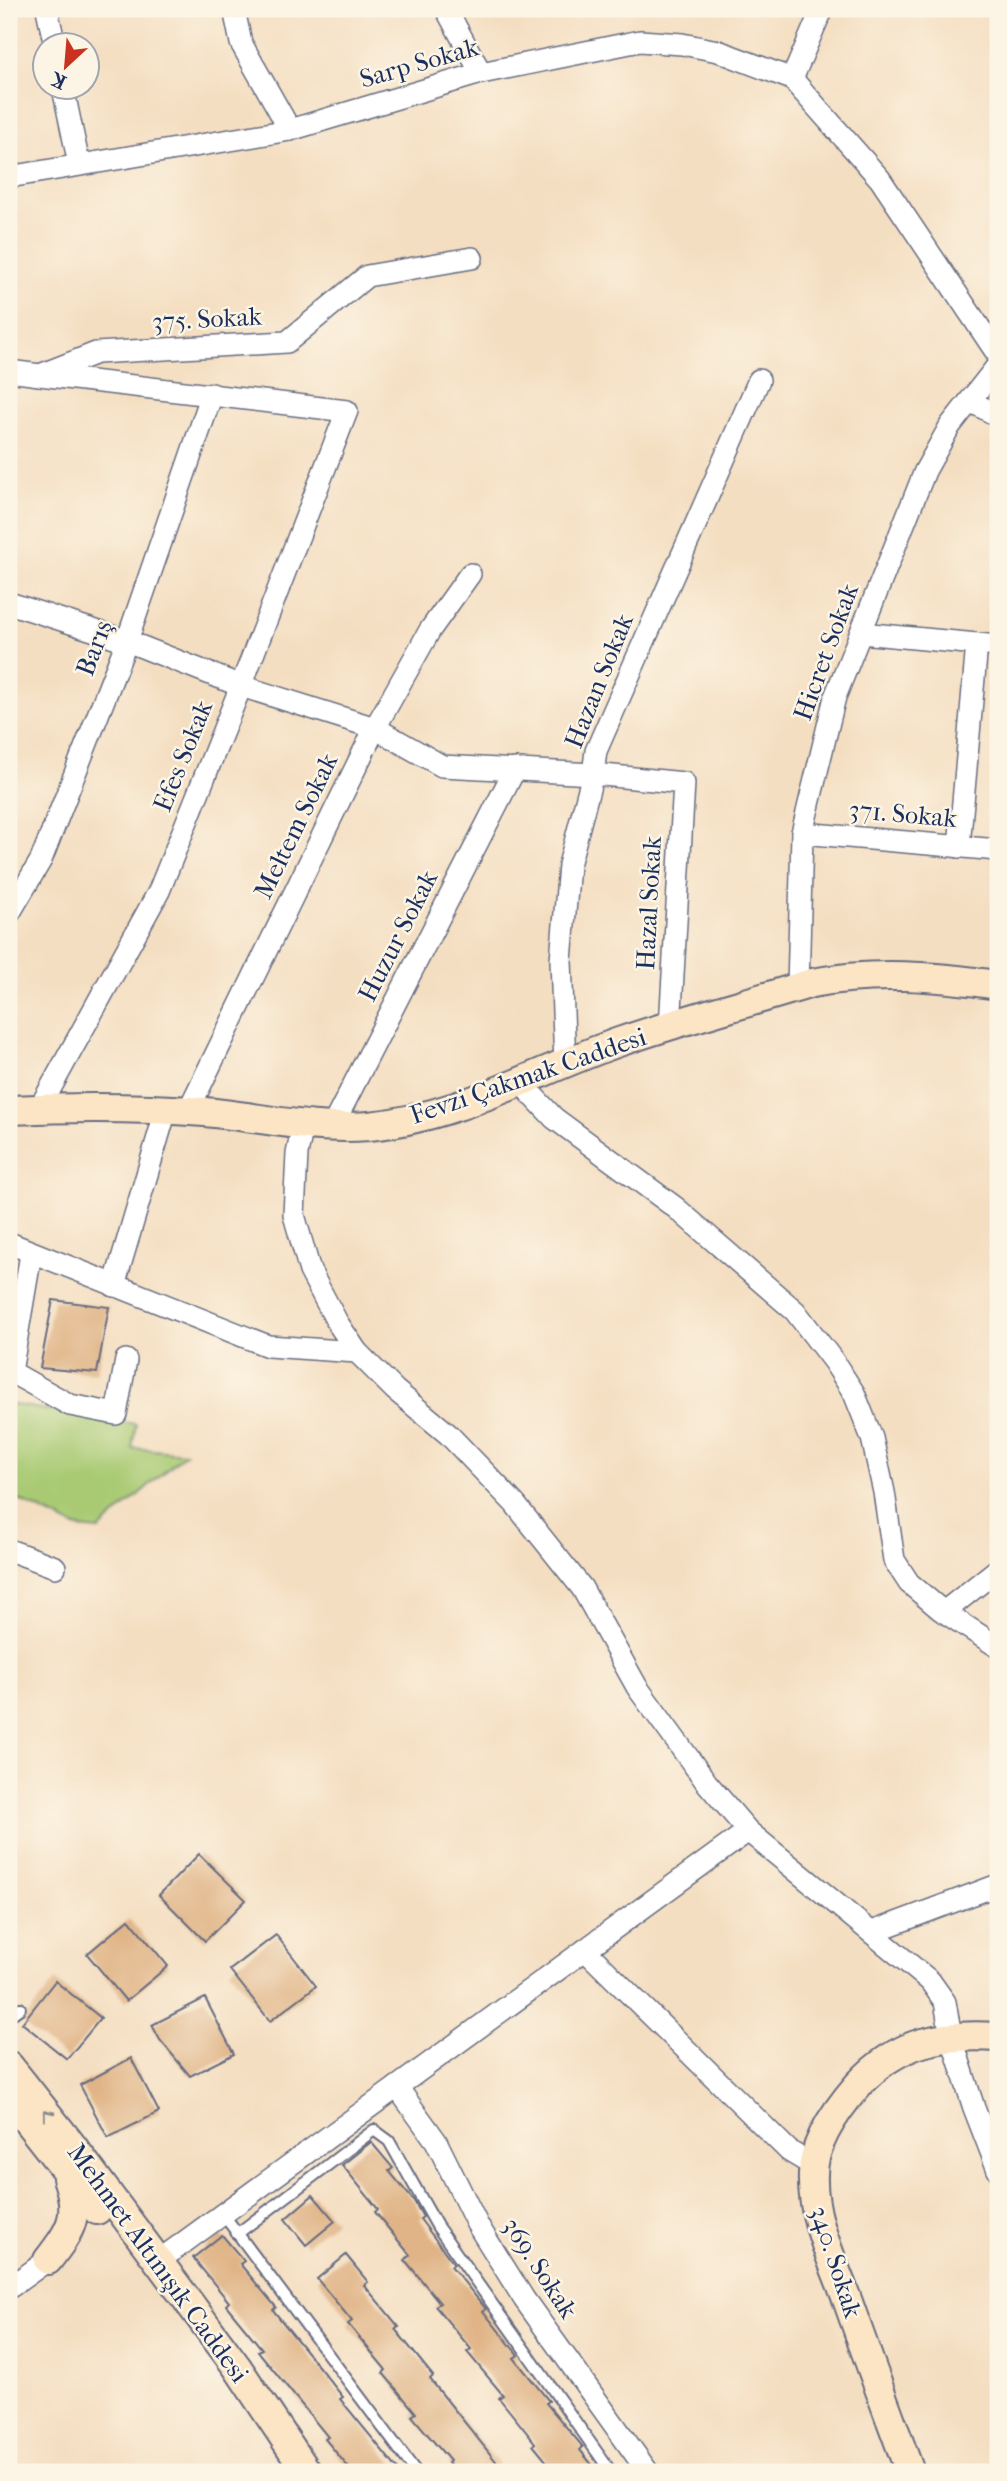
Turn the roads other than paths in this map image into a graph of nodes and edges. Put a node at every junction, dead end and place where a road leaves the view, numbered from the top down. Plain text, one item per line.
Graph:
1 (47, 9) edge
2 (234, 9) edge
3 (446, 9) edge
4 (822, 9) edge
5 (51, 32) edge
6 (481, 73) junction
7 (792, 79) junction
8 (66, 102) edge
9 (290, 130) junction
10 (79, 164) junction
11 (9, 177) edge
12 (472, 257) dead end
13 (998, 355) edge
14 (998, 365) edge
15 (9, 371) edge
16 (40, 375) junction
17 (759, 380) dead end
18 (212, 394) junction
19 (970, 401) junction
20 (998, 416) edge
21 (470, 574) dead end
22 (9, 603) edge
23 (861, 633) junction
24 (127, 641) junction
25 (988, 645) edge
26 (242, 686) junction
27 (375, 727) junction
28 (514, 769) junction
29 (593, 774) junction
30 (802, 833) junction
31 (959, 847) junction
32 (998, 850) edge
33 (9, 914) edge
34 (998, 985) edge
35 (798, 988) junction
36 (670, 1027) junction
37 (565, 1064) junction
38 (520, 1082) junction
39 (39, 1109) junction
40 (9, 1110) edge
41 (177, 1111) junction
42 (303, 1125) junction
43 (332, 1127) junction
44 (9, 1244) edge
45 (31, 1254) junction
46 (114, 1286) junction
47 (357, 1352) junction
48 (125, 1360) dead end
49 (9, 1550) edge
50 (55, 1567) dead end
51 (998, 1569) edge
52 (944, 1612) junction
53 (998, 1647) edge
54 (748, 1831) junction
55 (998, 1885) edge
56 (872, 1932) junction
57 (585, 1950) junction
58 (20, 2008) dead end
59 (9, 2015) edge
60 (951, 2036) junction
61 (998, 2036) edge
62 (9, 2066) edge
63 (397, 2087) junction
64 (9, 2098) edge
65 (37, 2136) junction
66 (814, 2166) junction
67 (998, 2170) edge
68 (111, 2213) junction
69 (223, 2214) junction
70 (237, 2234) junction
71 (48, 2260) junction
72 (157, 2262) junction
73 (9, 2288) edge
74 (304, 2468) edge
75 (416, 2472) edge
76 (611, 2472) edge
77 (648, 2472) edge
78 (910, 2472) edge

1 - 5 street
2 - 9 street
3 - 6 street
4 - 7 street
6 - 7 street, Sarp Sokak
6 - 9 street, Sarp Sokak
7 - 13 street, Sarp Sokak
8 - 10 street
9 - 10 street, Sarp Sokak
10 - 11 street, Sarp Sokak
12 - 16 street, 375. Sokak
14 - 19 street, Hicret Sokak
15 - 16 street, 375. Sokak
16 - 18 street
17 - 29 street, Hazan Sokak
18 - 24 street, Barış
18 - 26 street, Efes Sokak
19 - 20 street
19 - 23 street, Hicret Sokak
21 - 27 street, Meltem Sokak
22 - 24 street
23 - 25 street
23 - 30 street, Hicret Sokak
24 - 26 street
24 - 33 street, Barış
25 - 31 street
26 - 27 street
26 - 39 street, Efes Sokak
27 - 28 street
27 - 41 street, Meltem Sokak
28 - 29 street
28 - 43 street, Huzur Sokak
29 - 36 street, Hazal Sokak
29 - 37 street, Hazan Sokak
30 - 31 street, 371. Sokak
30 - 35 street, Hicret Sokak
31 - 32 street, 371. Sokak
34 - 35 street, Fevzi Çakmak Caddesi
35 - 36 street, Fevzi Çakmak Caddesi
36 - 37 street, Fevzi Çakmak Caddesi
37 - 38 street, Fevzi Çakmak Caddesi
38 - 43 street, Fevzi Çakmak Caddesi
38 - 52 street
39 - 40 street, Fevzi Çakmak Caddesi
39 - 41 street, Fevzi Çakmak Caddesi
41 - 42 street, Fevzi Çakmak Caddesi
41 - 46 street, Meltem Sokak
42 - 43 street, Fevzi Çakmak Caddesi
42 - 47 street
44 - 45 street
45 - 46 street
45 - 48 street
46 - 47 street
47 - 54 street
49 - 50 street
51 - 52 street
52 - 53 street
54 - 56 street
54 - 57 street
55 - 56 street
56 - 60 street
57 - 63 street
57 - 66 street
58 - 59 lane
60 - 61 street, 340. Sokak
60 - 66 street, 340. Sokak
60 - 67 street
68 -> 62 street, Mehmet Altınışık Caddesi
63 - 69 street
63 - 77 street, 369. Sokak
64 - 65 street, Mehmet Altınışık Caddesi
65 - 68 street, Mehmet Altınışık Caddesi
65 - 71 street
66 - 78 street, 340. Sokak
68 - 71 street
68 - 72 street, Mehmet Altınışık Caddesi
68 - 74 street, Mehmet Altınışık Caddesi
69 - 70 lane
69 - 72 street
70 - 75 lane
70 - 76 lane
71 - 73 street
72 - 74 street, Mehmet Altınışık Caddesi

